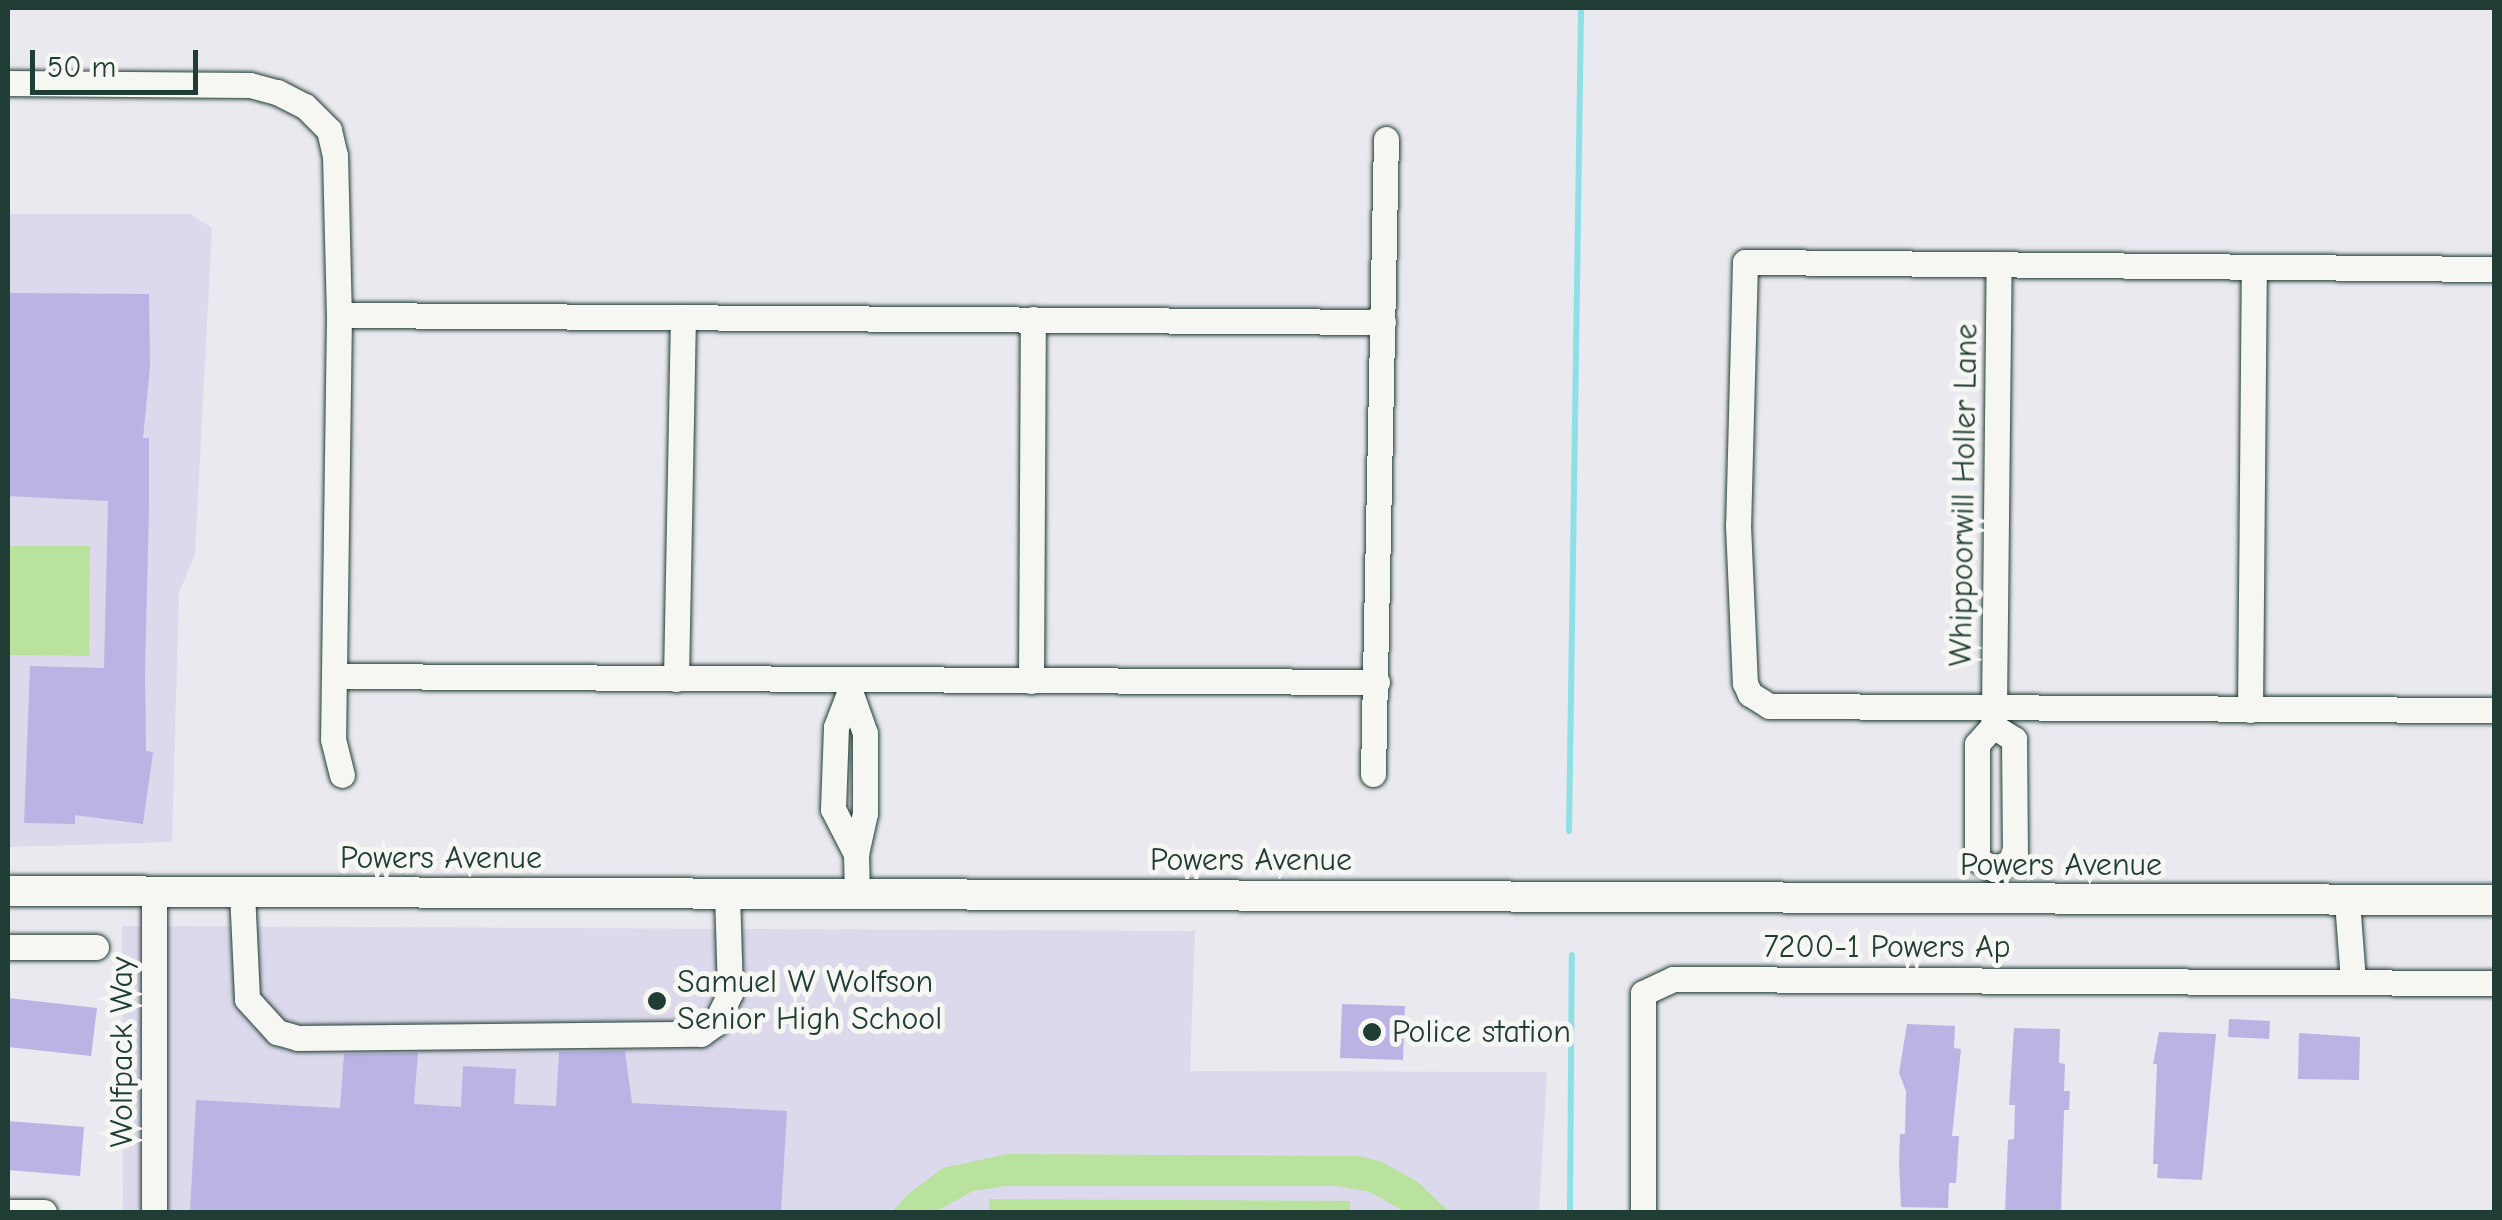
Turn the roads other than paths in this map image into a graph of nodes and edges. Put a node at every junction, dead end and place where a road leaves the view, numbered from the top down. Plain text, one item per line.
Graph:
1 (8, 83) edge
2 (1386, 139) dead end
3 (1999, 265) junction
4 (2254, 267) junction
5 (2494, 268) edge
6 (340, 315) junction
7 (684, 317) junction
8 (1033, 319) junction
9 (1383, 322) junction
10 (334, 676) junction
11 (676, 678) junction
12 (1032, 681) junction
13 (1377, 682) junction
14 (851, 687) junction
15 (2250, 710) junction
16 (2494, 710) edge
17 (1994, 718) junction
18 (342, 774) dead end
19 (1373, 774) dead end
20 (1994, 884) junction
21 (8, 891) edge
22 (154, 892) junction
23 (242, 892) junction
24 (727, 894) junction
25 (857, 894) junction
26 (2494, 900) edge
27 (2347, 902) junction
28 (8, 947) edge
29 (96, 947) dead end
30 (2352, 982) junction
31 (2494, 983) edge
32 (8, 1212) edge
33 (44, 1212) edge
34 (154, 1212) edge
35 (1642, 1212) edge

1 - 6 street
2 - 9 street
3 - 4 street
3 - 17 street, Whippoorwill Holler Lane
3 - 17 street
4 - 5 street
4 - 15 street
6 - 7 street
6 - 10 street
7 - 8 street
7 - 11 street
8 - 9 street
8 - 12 street
9 - 13 street
10 - 11 street
10 - 18 street
11 - 14 street
12 - 13 street
12 - 14 street
13 - 19 street
14 - 25 street
15 - 16 street
15 - 17 street
17 - 20 street, Whippoorwill Holler Lane
17 - 20 street, Whippoorwill Holler Lane
20 - 25 street, Powers Avenue
20 - 27 street, Powers Avenue
21 - 22 street, Powers Avenue
22 - 23 street, Powers Avenue
22 - 34 street, Wolfpack Way
23 - 24 street, Powers Avenue
23 - 24 street
24 - 25 street, Powers Avenue
26 - 27 street, Powers Avenue
27 - 30 street
28 - 29 street
30 - 31 street, 7200-1 Powers Ap
30 - 35 street, 7200-1 Powers Ap
32 - 33 street

